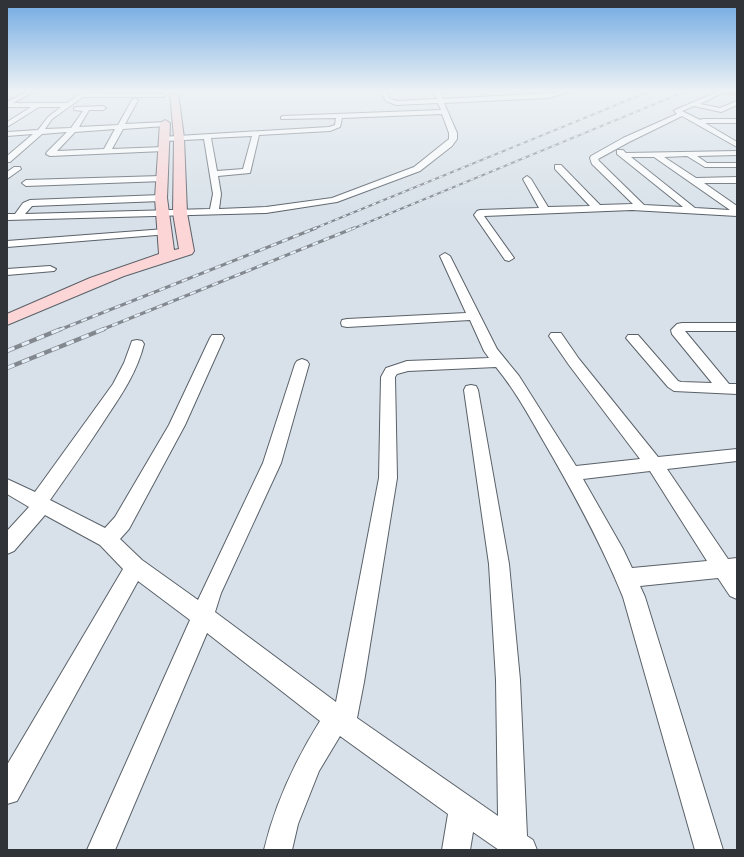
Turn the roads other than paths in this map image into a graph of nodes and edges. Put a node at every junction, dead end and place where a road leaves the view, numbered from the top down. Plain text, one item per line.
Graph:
1 (50, 132) edge
2 (70, 132) edge
3 (118, 132) edge
4 (165, 132) edge
5 (177, 132) edge
6 (286, 132) edge
7 (451, 132) edge
8 (643, 132) edge
9 (39, 133) junction
10 (718, 133) joint
11 (730, 133) dead end
12 (7, 134) edge
13 (256, 134) junction
14 (207, 137) junction
15 (179, 138) junction
16 (164, 144) junction
17 (737, 145) edge
18 (614, 147) junction
19 (107, 151) junction
20 (688, 153) junction
21 (737, 153) edge
22 (655, 154) junction
23 (624, 155) junction
24 (7, 160) edge
25 (737, 165) edge
26 (558, 167) dead end
27 (18, 169) dead end
28 (214, 174) junction
29 (7, 176) edge
30 (162, 179) junction
31 (527, 179) dead end
32 (737, 180) edge
33 (696, 181) junction
34 (26, 183) dead end
35 (161, 198) junction
36 (641, 207) junction
37 (597, 208) junction
38 (545, 210) junction
39 (692, 210) junction
40 (737, 211) edge
41 (214, 212) junction
42 (180, 213) junction
43 (164, 214) junction
44 (7, 217) edge
45 (18, 217) junction
46 (165, 232) junction
47 (7, 244) edge
48 (445, 256) dead end
49 (167, 257) junction
50 (509, 258) dead end
51 (50, 269) dead end
52 (8, 273) edge
53 (473, 316) junction
54 (7, 320) edge
55 (347, 323) dead end
56 (737, 327) edge
57 (556, 336) dead end
58 (218, 338) dead end
59 (633, 338) dead end
60 (137, 344) dead end
61 (500, 362) junction
62 (302, 364) dead end
63 (731, 389) edge
64 (471, 390) dead end
65 (737, 455) edge
66 (654, 464) junction
67 (572, 473) junction
68 (7, 486) edge
69 (40, 504) junction
70 (107, 540) junction
71 (7, 545) edge
72 (135, 567) junction
73 (730, 567) edge
74 (626, 578) junction
75 (737, 589) edge
76 (203, 616) junction
77 (340, 721) junction
78 (7, 791) edge
79 (463, 807) junction
80 (518, 846) edge
81 (101, 850) edge
82 (278, 850) edge
83 (456, 850) edge
84 (709, 850) edge

1 - 9 street
2 - 19 street
3 - 19 street
4 - 16 street
5 - 15 street
6 - 13 street
7 - 41 street
8 - 18 street
9 - 12 street
9 - 24 street
10 - 11 street
10 - 17 street
13 - 14 street
13 - 28 street
14 - 15 street
14 - 28 street
15 - 16 street
15 - 42 street
16 - 19 street
16 - 30 street
18 - 23 street
18 - 36 street
20 - 21 street
20 - 22 street
20 - 25 street
22 - 23 street
22 - 33 street
23 - 39 street
26 - 37 street
27 - 29 street
28 - 41 street
30 - 34 street
30 - 35 street
31 - 38 street
32 - 33 street
33 - 40 street
35 - 43 street
35 - 45 street
36 - 37 street
36 - 39 street
37 - 38 street
38 - 50 street
39 - 40 street
41 - 42 street
42 - 43 street
42 - 49 street
43 - 45 street
43 - 46 street
44 - 45 street
46 - 47 street
46 - 49 street
48 - 53 street
49 - 54 street
51 - 52 street
53 - 55 street
53 - 61 street
56 - 63 street
57 - 66 street
58 - 70 street
59 - 63 street
60 - 69 street
61 - 67 street
61 - 77 street
62 - 76 street
64 - 80 street
65 - 66 street
66 - 67 street
66 - 73 street
67 - 74 street
68 - 69 street
69 - 70 street
69 - 71 street
70 - 72 street
72 - 76 street
72 - 78 street
73 - 74 street
73 - 75 street
74 - 84 street
76 - 77 street
76 - 81 street
77 - 79 street
77 - 82 street
79 - 80 street
79 - 83 street

